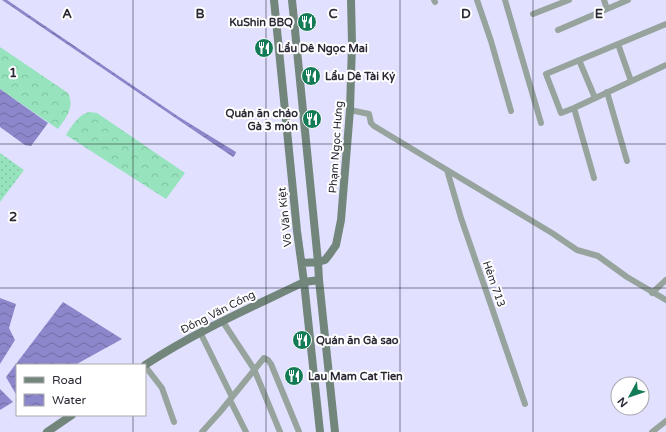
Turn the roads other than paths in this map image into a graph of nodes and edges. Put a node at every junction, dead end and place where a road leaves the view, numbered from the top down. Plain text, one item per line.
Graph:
1 (274, 0) edge
2 (292, 0) edge
3 (351, 0) edge
4 (477, 0) edge
5 (505, 0) edge
6 (569, 0) edge
7 (604, 0) edge
8 (628, 0) edge
9 (607, 9) junction
10 (533, 14) dead end
11 (666, 24) edge
12 (558, 30) dead end
13 (618, 44) junction
14 (579, 60) junction
15 (666, 65) edge
16 (631, 81) junction
17 (607, 92) junction
18 (595, 98) junction
19 (574, 108) junction
20 (350, 110) junction
21 (511, 111) dead end
22 (541, 124) dead end
23 (627, 161) dead end
24 (447, 170) junction
25 (594, 178) dead end
26 (318, 262) junction
27 (302, 263) junction
28 (319, 280) junction
29 (666, 280) edge
30 (304, 282) junction
31 (652, 293) junction
32 (666, 300) edge
33 (223, 322) junction
34 (200, 332) junction
35 (146, 365) edge
36 (146, 367) edge
37 (254, 369) junction
38 (231, 398) junction
39 (525, 404) dead end
40 (71, 416) edge
41 (666, 421) edge
42 (174, 422) dead end
43 (47, 432) edge
44 (202, 432) edge
45 (246, 432) edge
46 (280, 432) edge
47 (299, 432) edge
48 (320, 432) edge
49 (335, 432) edge
50 (652, 432) edge

1 - 27 main road, Võ Văn Kiệt
2 - 26 main road
3 - 20 main road, Phạm Ngọc Hưng
4 - 21 street
5 - 22 street
6 - 10 street
7 - 9 street
8 - 9 street
9 - 12 street
11 - 13 street
13 - 14 street
13 - 16 street
14 - 18 street
14 - 19 street
15 - 16 street
16 - 17 street
17 - 18 street
17 - 23 street
18 - 19 street
19 - 25 street
20 - 24 street
20 - 26 main road, Phạm Ngọc Hưng
24 - 31 street
24 - 39 street, Hẻm 713
26 - 27 main road
26 - 28 main road
27 - 30 main road, Võ Văn Kiệt
28 - 30 main road, Đồng Văn Cống
28 - 49 main road
29 - 31 street
30 - 33 main road, Đồng Văn Cống
30 - 48 main road, Võ Văn Kiệt
31 - 32 street
33 - 34 main road, Đồng Văn Cống
33 - 37 street
34 - 35 main road, Đồng Văn Cống
34 - 38 street
36 - 42 street
37 - 38 street
37 - 46 street
37 - 47 street
38 - 44 street
38 - 45 street
40 - 43 main road
41 - 50 street

